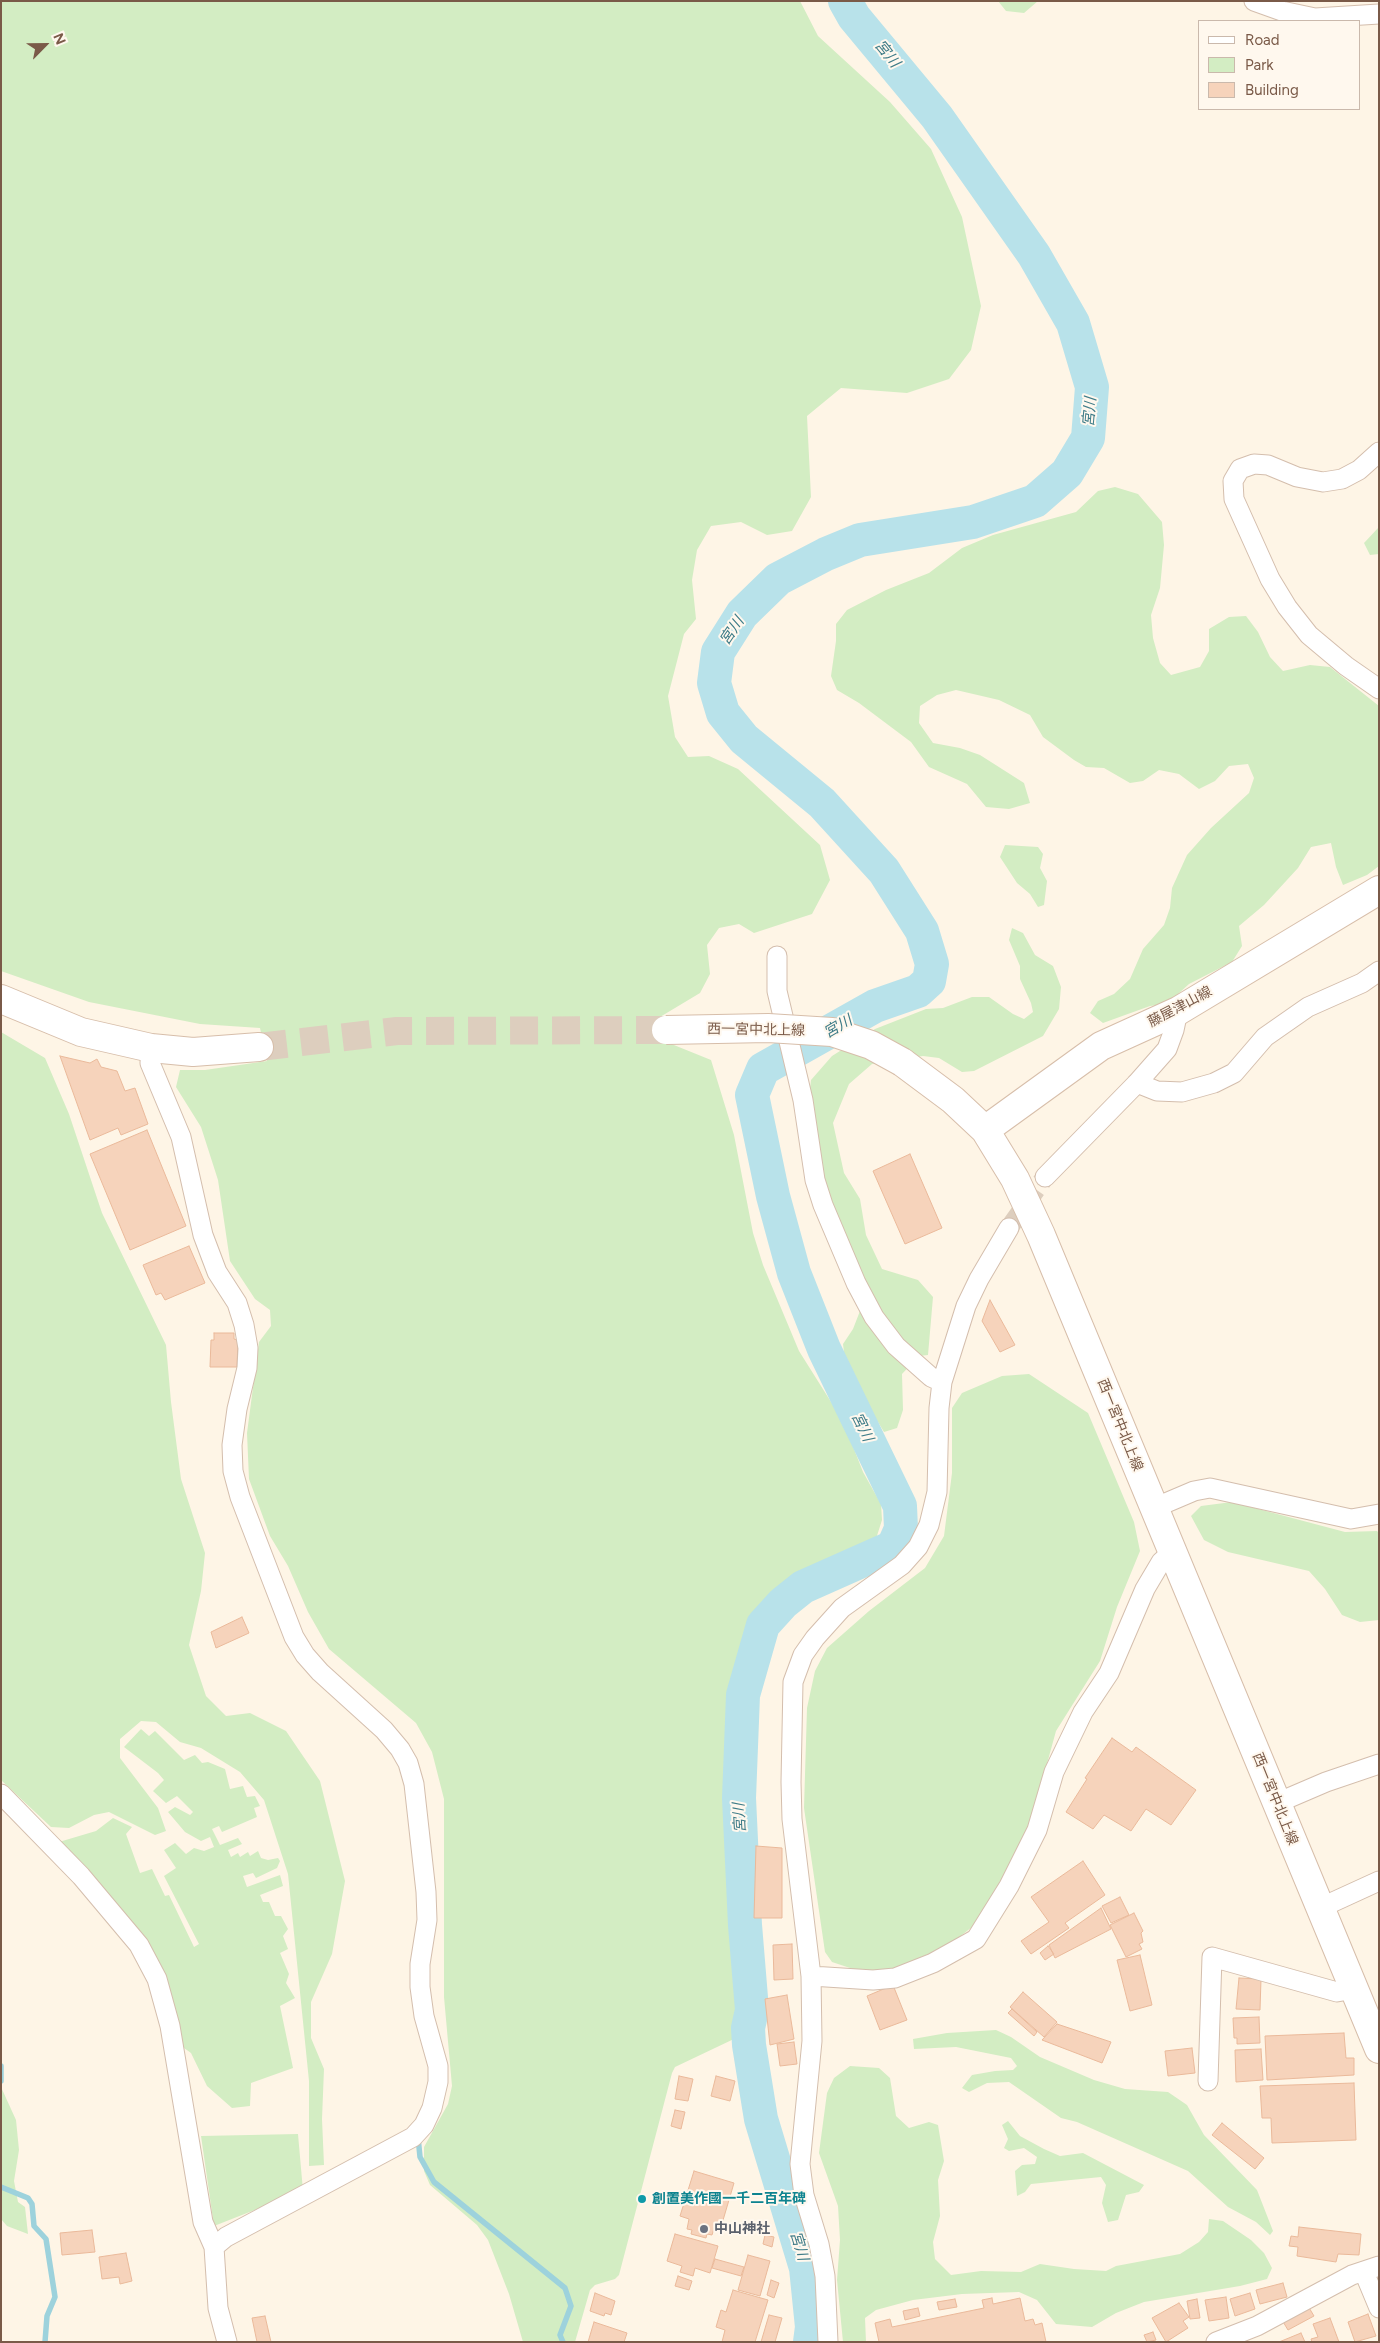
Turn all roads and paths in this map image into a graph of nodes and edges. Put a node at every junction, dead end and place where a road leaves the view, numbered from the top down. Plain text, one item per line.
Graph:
1 (1254, 1) edge
2 (1379, 14) edge
3 (1379, 452) edge
4 (1379, 688) edge
5 (1379, 890) edge
6 (777, 956) dead end
7 (1379, 972) edge
8 (1, 999) edge
9 (1178, 1011) junction
10 (666, 1030) tunnel mouth
11 (151, 1048) junction
12 (259, 1048) tunnel mouth
13 (1137, 1083) junction
14 (985, 1130) junction
15 (1045, 1177) tunnel mouth
16 (1009, 1228) tunnel mouth
17 (942, 1382) junction
18 (1154, 1508) junction
19 (1379, 1514) edge
20 (1172, 1552) junction
21 (1379, 1764) edge
22 (1, 1794) edge
23 (1277, 1803) junction
24 (1379, 1881) edge
25 (1320, 1908) junction
26 (811, 1976) junction
27 (1354, 1990) junction
28 (1379, 2049) edge
29 (1208, 2081) dead end
30 (214, 2247) junction
31 (1371, 2269) edge
32 (1379, 2308) edge
33 (227, 2342) edge
34 (828, 2342) edge
35 (1216, 2342) edge

1 - 2 street
3 - 4 street
5 - 9 main road, 藤屋津山線
6 - 17 street
7 - 13 street
8 - 11 main road
9 - 13 street
9 - 14 main road, 藤屋津山線
10 - 14 main road, 西一宮中北上線, bridge
11 - 12 main road
11 - 30 street
13 - 15 street
14 - 18 main road, 西一宮中北上線
16 - 17 street
17 - 26 street
18 - 19 street
18 - 20 main road, 西一宮中北上線
20 - 23 main road, 西一宮中北上線
20 - 26 street
21 - 23 street
22 - 30 street
23 - 25 main road, 西一宮中北上線
24 - 25 street
25 - 27 main road, 西一宮中北上線
26 - 34 street
27 - 28 main road, 西一宮中北上線
27 - 29 street
30 - 33 street
31 - 32 street
31 - 35 street

